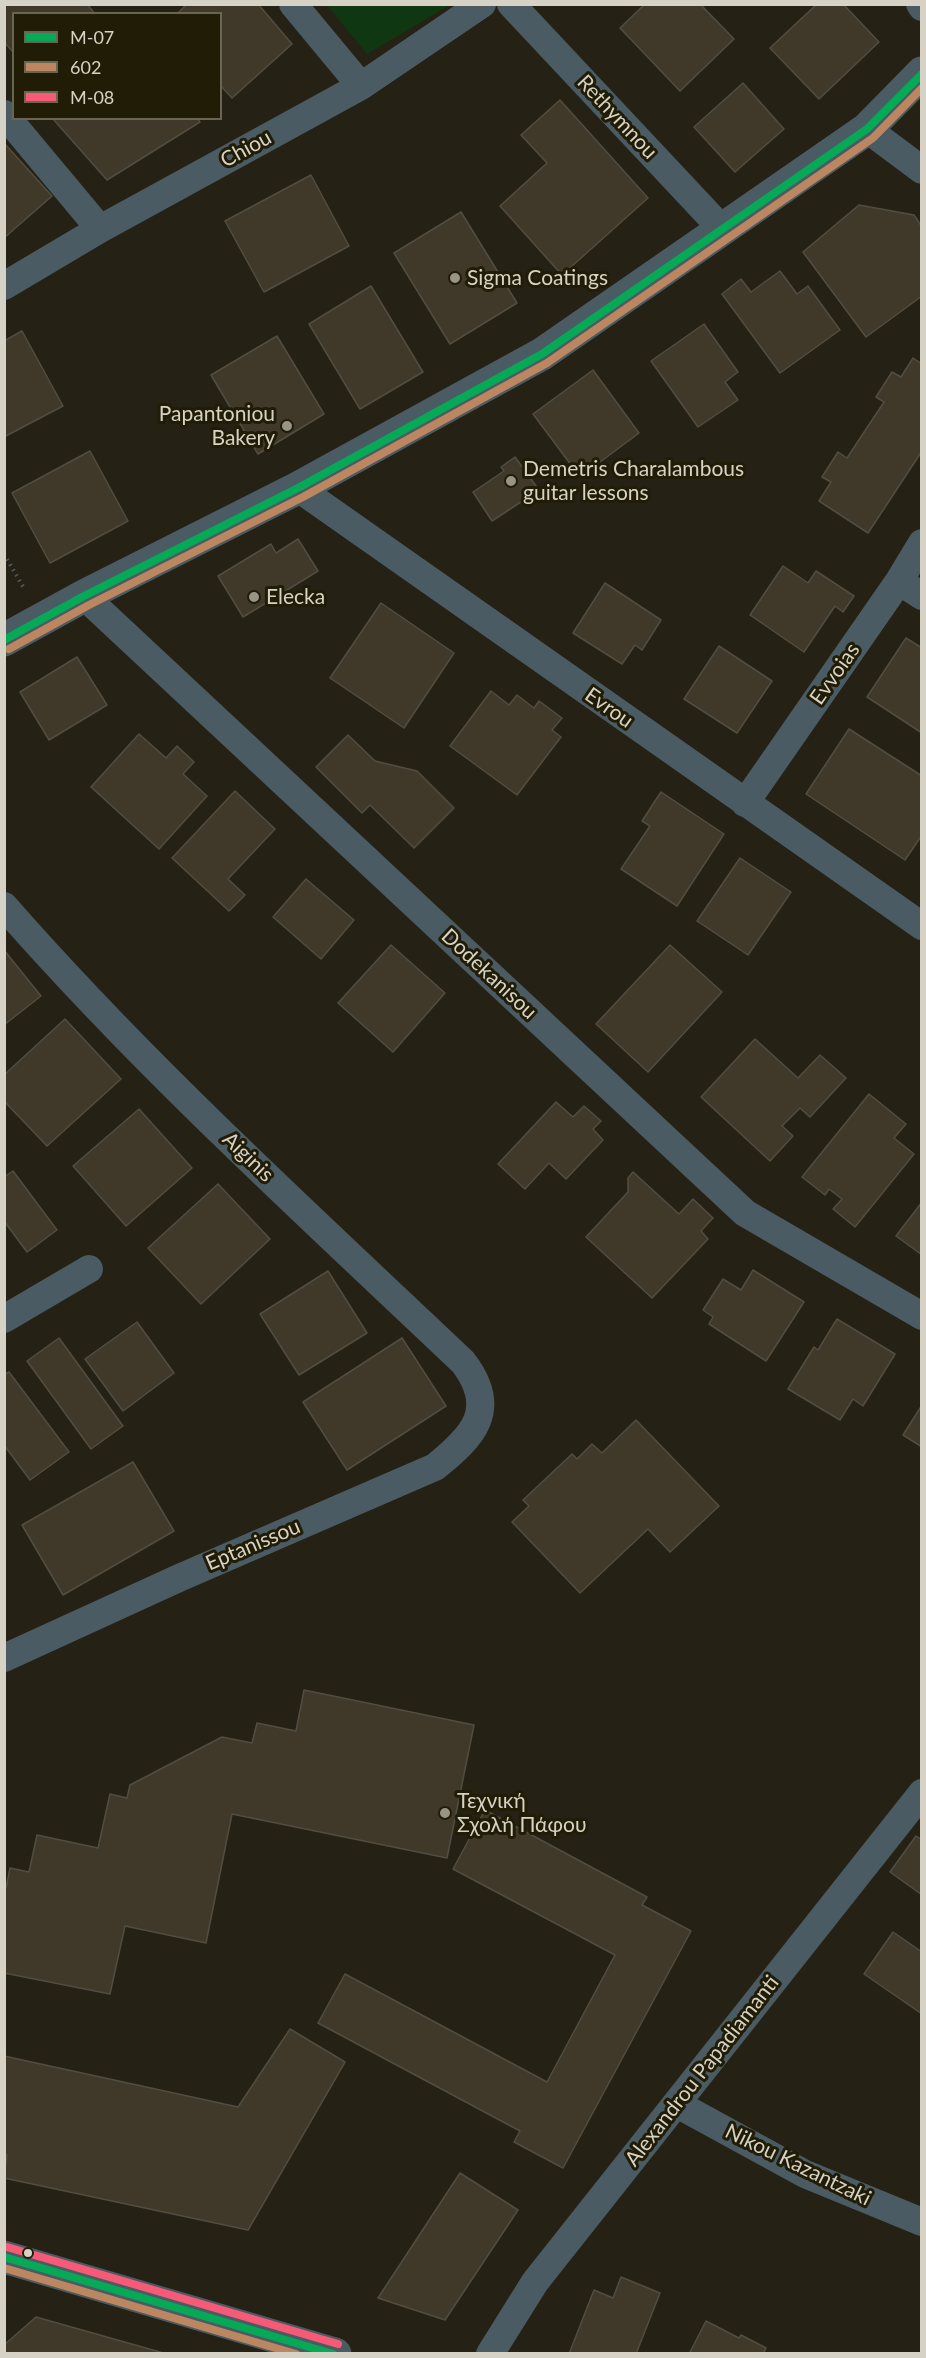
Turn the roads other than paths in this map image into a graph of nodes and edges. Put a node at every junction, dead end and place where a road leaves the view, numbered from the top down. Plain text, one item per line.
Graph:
1 (293, 4) edge
2 (482, 4) edge
3 (511, 4) edge
4 (921, 73) edge
5 (361, 86) junction
6 (4, 114) edge
7 (867, 129) junction
8 (921, 171) edge
9 (100, 229) junction
10 (723, 230) junction
11 (4, 286) edge
12 (298, 488) junction
13 (921, 543) edge
14 (910, 588) edge
15 (84, 596) junction
16 (4, 640) edge
17 (745, 803) junction
18 (4, 906) edge
19 (921, 926) edge
20 (89, 1269) dead end
21 (921, 1316) edge
22 (4, 1319) edge
23 (480, 1410) joint
24 (4, 1658) edge
25 (921, 1793) edge
26 (676, 2104) junction
27 (921, 2222) edge
28 (4, 2257) edge
29 (335, 2354) edge
30 (490, 2354) edge

1 - 5 street
2 - 5 street, Chiou
3 - 10 street, Rethymnou
4 - 7 street
5 - 9 street, Chiou
6 - 9 street
7 - 8 street
7 - 10 street
9 - 11 street, Chiou
10 - 12 street
12 - 15 street
12 - 17 street, Evrou
13 - 14 street, Evvoias
14 - 17 street, Evvoias
15 - 16 street
15 - 21 street, Dodekanisou
17 - 19 street, Evrou
18 - 23 street, Aiginis
20 - 22 street
23 - 24 street, Eptanissou
25 - 26 street, Alexandrou Papadiamanti
26 - 27 street, Nikou Kazantzaki
26 - 30 street, Alexandrou Papadiamanti
28 - 29 street

